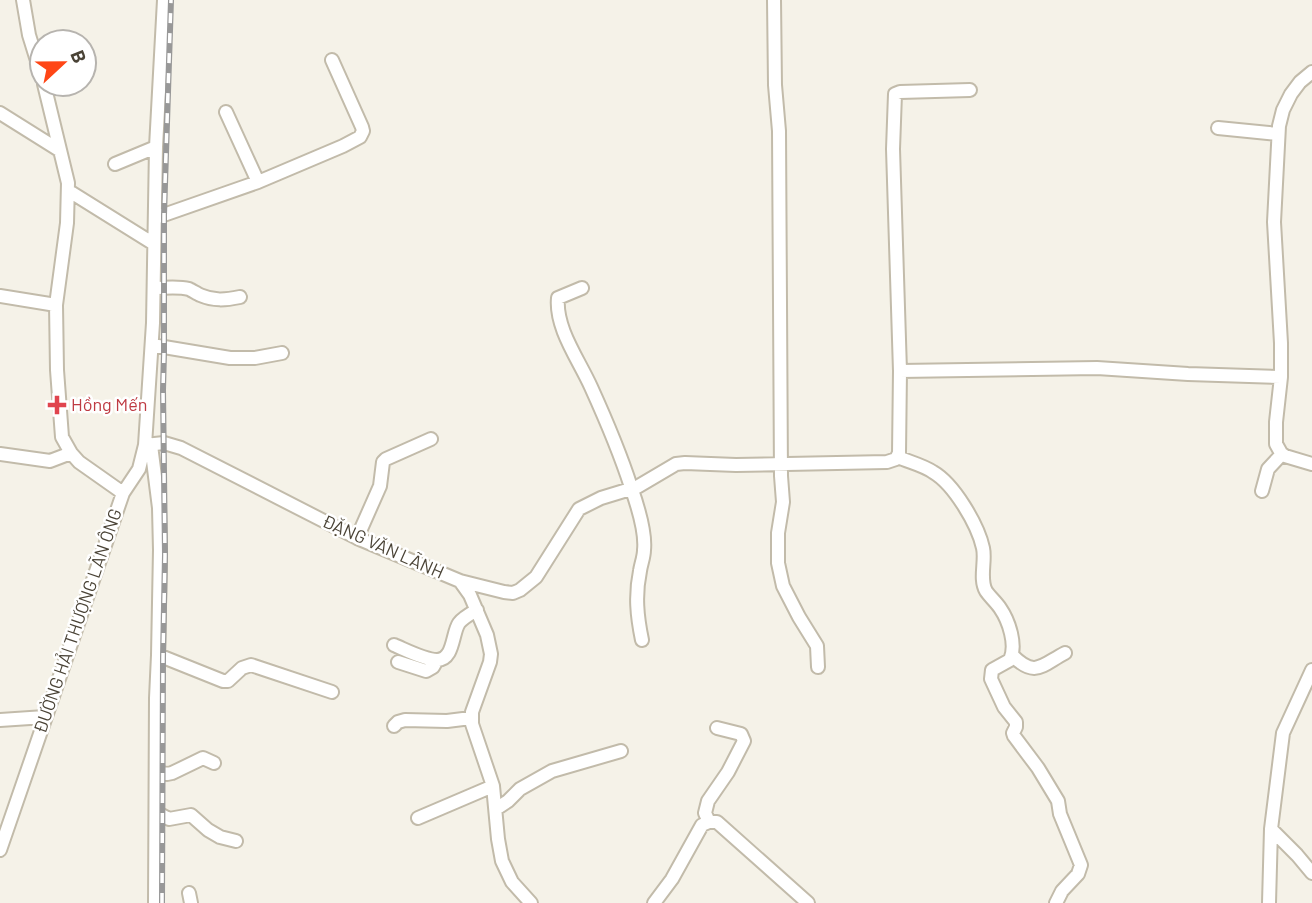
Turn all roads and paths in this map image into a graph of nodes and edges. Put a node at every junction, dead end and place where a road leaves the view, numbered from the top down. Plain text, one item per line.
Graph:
1 (23, 0) edge
2 (164, 0) edge
3 (774, 0) edge
4 (28, 29) edge
5 (332, 60) dead end
6 (1312, 72) edge
7 (970, 90) dead end
8 (47, 98) edge
9 (226, 112) dead end
10 (0, 113) edge
11 (1218, 128) dead end
12 (1278, 134) junction
13 (156, 147) junction
14 (59, 150) junction
15 (115, 164) dead end
16 (258, 182) junction
17 (69, 191) junction
18 (155, 218) junction
19 (154, 244) junction
20 (154, 288) junction
21 (582, 288) dead end
22 (0, 296) edge
23 (240, 296) dead end
24 (56, 305) junction
25 (152, 345) junction
26 (282, 353) dead end
27 (900, 370) junction
28 (1281, 377) junction
29 (430, 439) dead end
30 (148, 445) junction
31 (71, 453) junction
32 (0, 454) edge
33 (1282, 454) junction
34 (898, 457) junction
35 (781, 463) junction
36 (1312, 464) edge
37 (632, 489) junction
38 (1262, 491) dead end
39 (123, 493) junction
40 (357, 538) junction
41 (460, 581) junction
42 (477, 610) junction
43 (642, 640) dead end
44 (394, 645) dead end
45 (1065, 653) dead end
46 (158, 655) junction
47 (1013, 656) junction
48 (437, 660) junction
49 (398, 662) dead end
50 (818, 667) dead end
51 (1312, 670) edge
52 (332, 692) dead end
53 (45, 718) junction
54 (471, 718) junction
55 (0, 719) edge
56 (394, 726) dead end
57 (717, 728) dead end
58 (621, 751) dead end
59 (215, 763) dead end
60 (156, 772) junction
61 (493, 786) junction
62 (496, 809) junction
63 (156, 812) junction
64 (418, 818) dead end
65 (709, 821) junction
66 (1271, 829) junction
67 (236, 841) dead end
68 (0, 850) edge
69 (1312, 873) edge
70 (155, 903) edge
71 (530, 903) edge
72 (654, 903) edge
73 (808, 903) edge
74 (1056, 903) edge
75 (1269, 903) edge

1 - 4 street
2 - 13 street
3 - 35 street
5 - 16 street
6 - 12 street
7 - 27 street
8 - 14 street
9 - 16 street
10 - 14 street
11 - 12 street
12 - 28 street
13 - 15 street
13 - 18 street
14 - 17 street
16 - 18 street
17 - 19 street
17 - 24 street
18 - 19 street
19 - 20 street
20 - 23 street
20 - 25 street
21 - 37 street
22 - 24 street
24 - 31 street
25 - 26 street
25 - 30 street
27 - 28 street
27 - 34 street
28 - 33 street
29 - 40 street
30 - 39 street
30 - 40 street, ĐẶNG VĂN LÃNH
30 - 46 street
31 - 32 street
31 - 39 street, ĐƯỜNG HẢI THƯỢNG LÃN ÔNG
33 - 36 street
33 - 38 street
34 - 35 street
34 - 47 street
35 - 37 street
35 - 50 street
37 - 41 street
37 - 43 street
39 - 53 street, ĐƯỜNG HẢI THƯỢNG LÃN ÔNG
40 - 41 street, ĐẶNG VĂN LÃNH
41 - 42 street, ĐẶNG VĂN LÃNH
42 - 48 street
42 - 54 street, ĐẶNG VĂN LÃNH
44 - 48 street
45 - 47 street
46 - 52 street
46 - 60 street
47 - 74 street
48 - 49 street
51 - 66 street
53 - 55 street
53 - 68 street, ĐƯỜNG HẢI THƯỢNG LÃN ÔNG
54 - 56 street
54 - 61 street
57 - 65 street
58 - 62 street
59 - 60 street
60 - 63 street
61 - 62 street
61 - 64 street
62 - 71 street
63 - 67 street
63 - 70 street
65 - 72 street
65 - 73 street
66 - 69 street
66 - 75 street

